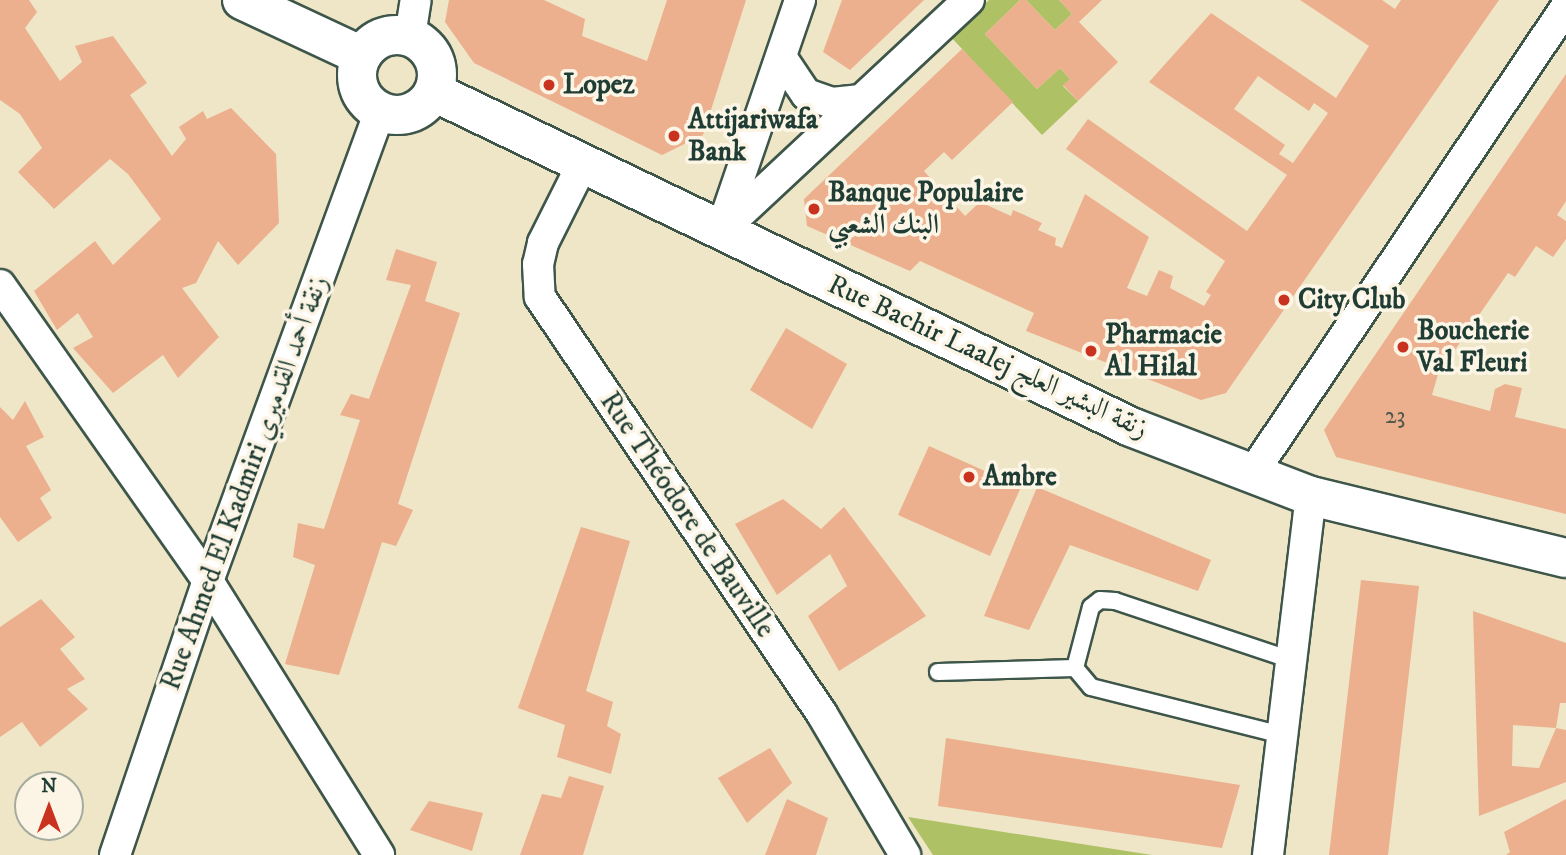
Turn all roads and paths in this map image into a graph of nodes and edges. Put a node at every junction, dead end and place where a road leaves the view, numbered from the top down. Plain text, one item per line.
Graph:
1 (242, 0) edge
2 (800, 0) edge
3 (970, 0) edge
4 (1566, 7) edge
5 (413, 18) edge
6 (360, 55) junction
7 (780, 57) junction
8 (434, 92) junction
9 (861, 100) junction
10 (380, 112) junction
11 (582, 165) junction
12 (721, 231) junction
13 (0, 285) edge
14 (1252, 474) junction
15 (1311, 496) junction
16 (1566, 558) edge
17 (208, 581) junction
18 (1291, 660) junction
19 (1075, 668) junction
20 (938, 672) dead end
21 (1282, 735) junction
22 (376, 854) edge
23 (115, 855) edge
24 (905, 855) edge
25 (1268, 855) edge

1 - 6 street
2 - 7 street
3 - 9 street
4 - 14 street
5 - 6 street
5 - 8 street
6 - 10 street
7 - 9 street
7 - 12 street
8 - 10 street
8 - 11 street, Rue Bachir Laalej زنقة البشير العلج
9 - 12 street
10 - 17 street, Rue Ahmed El Kadmiri زنقة أحمد القدميري
11 - 12 street, Rue Bachir Laalej زنقة البشير العلج
11 - 24 street, Rue Théodore de Bauville
12 - 14 street, Rue Bachir Laalej زنقة البشير العلج
13 - 17 street
14 - 15 street, Rue Bachir Laalej زنقة البشير العلج
15 - 16 street, Rue Bachir Laalej زنقة البشير العلج
15 - 18 street
17 - 22 street
17 - 23 street, Rue Ahmed El Kadmiri زنقة أحمد القدميري
18 - 19 lane
18 - 21 street
19 - 20 lane
19 - 21 lane
21 - 25 street

